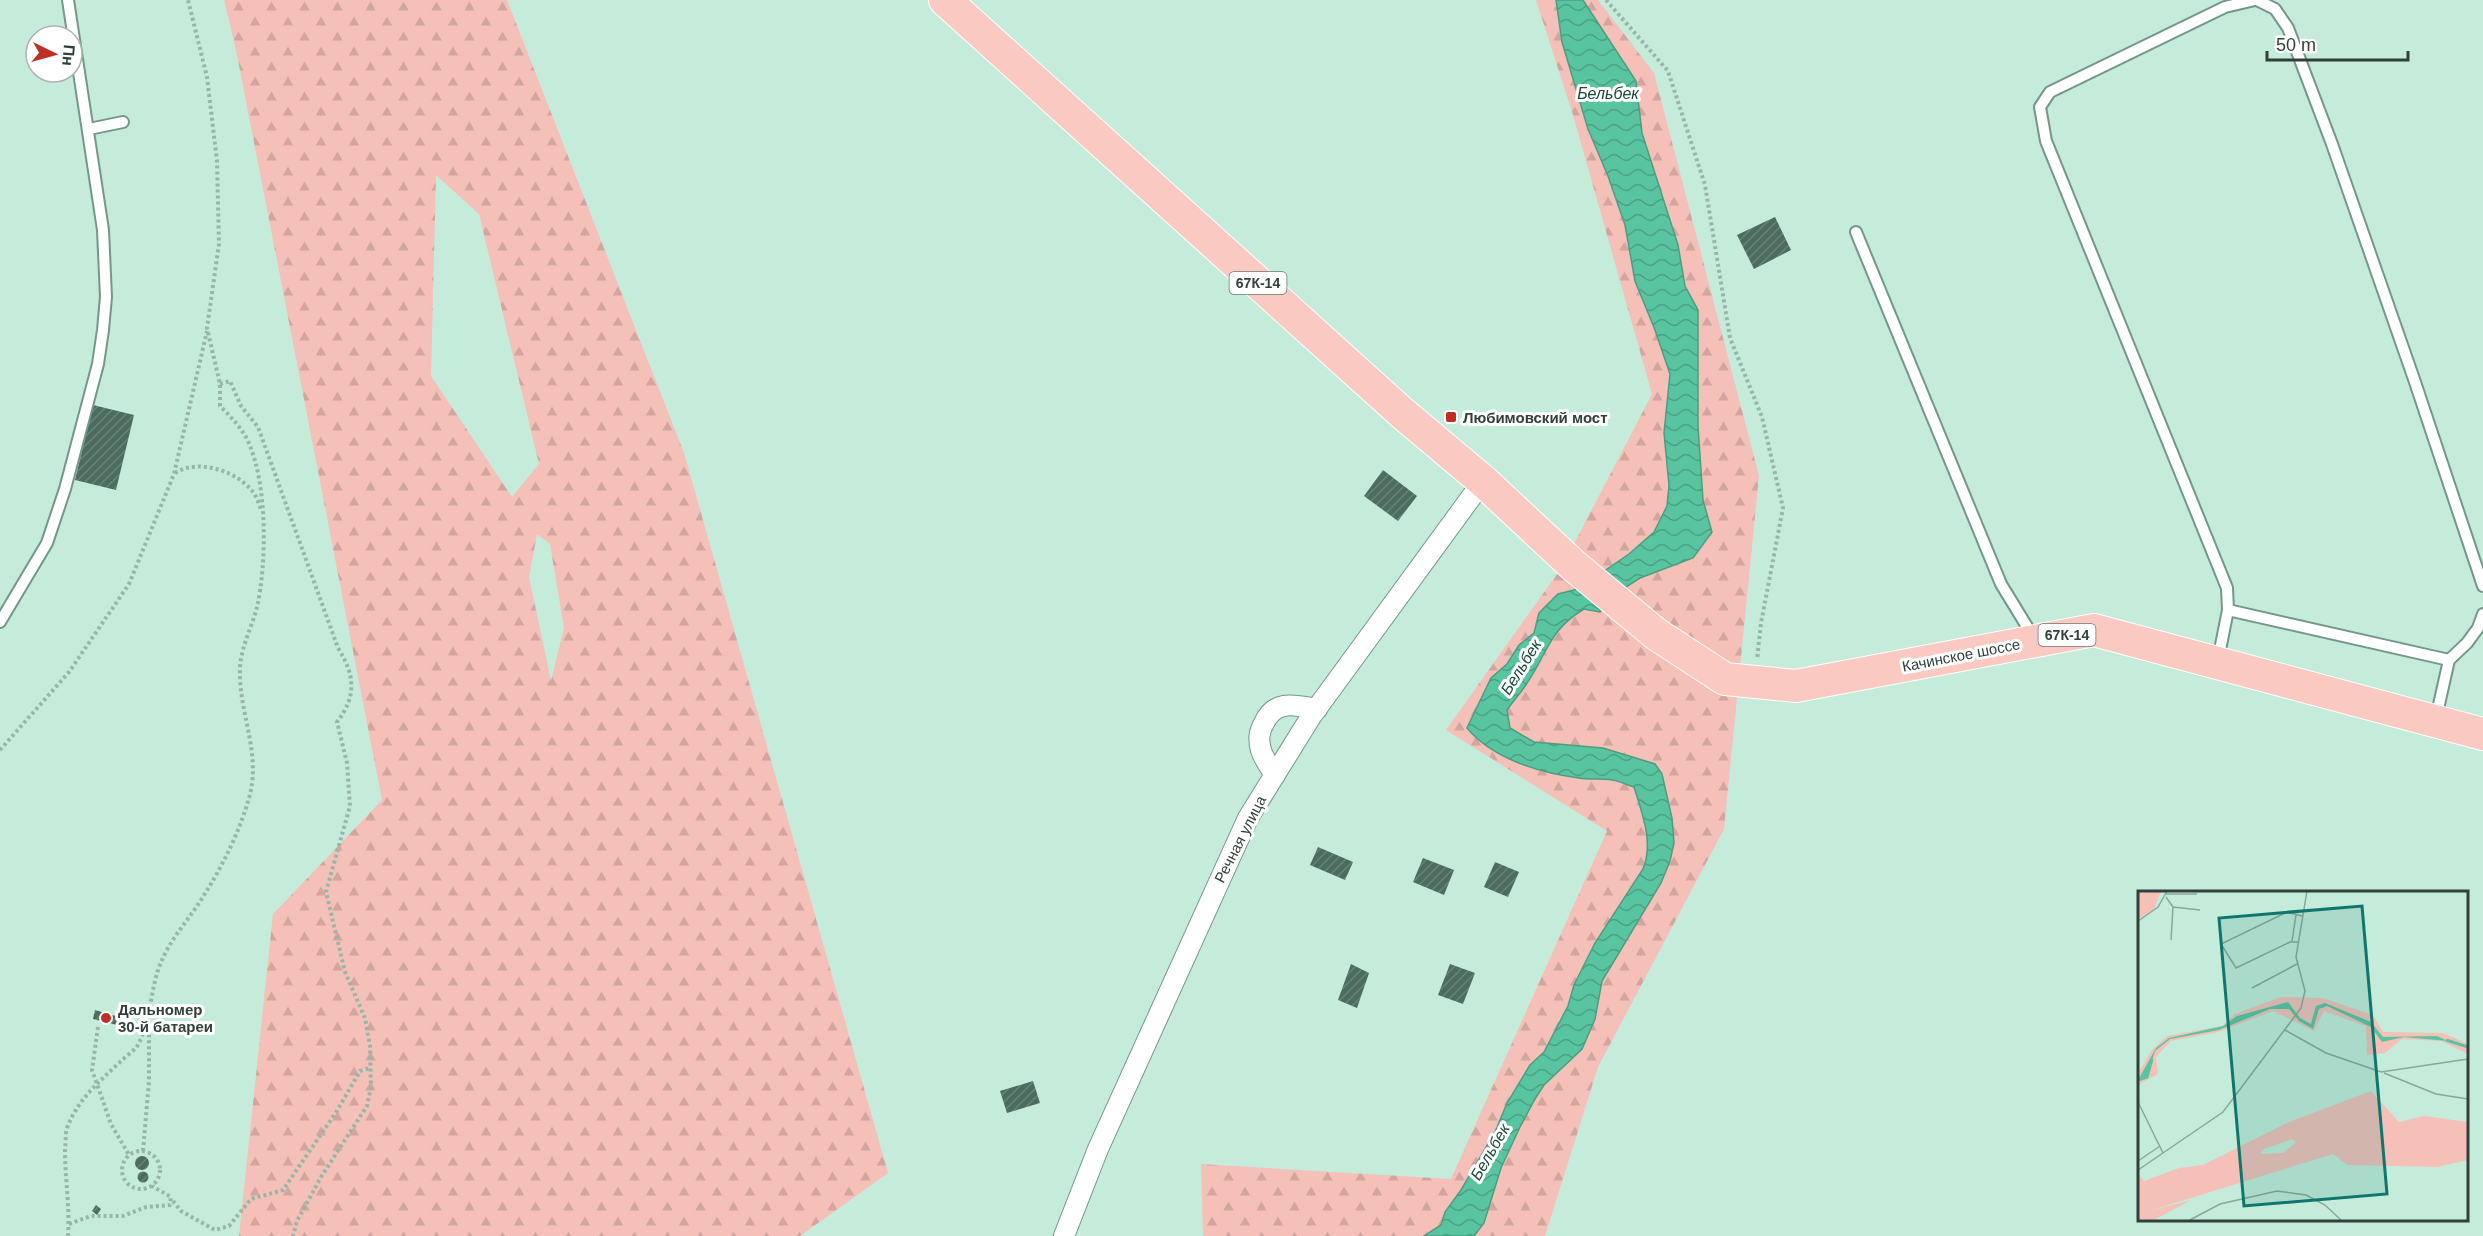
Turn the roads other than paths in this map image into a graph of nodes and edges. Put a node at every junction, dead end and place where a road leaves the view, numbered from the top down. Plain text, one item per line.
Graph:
1 (68, 0) edge
2 (945, 0) edge
3 (2256, 0) edge
4 (123, 122) dead end
5 (89, 129) junction
6 (1856, 232) dead end
7 (1483, 481) junction
8 (2483, 586) edge
9 (2228, 610) junction
10 (2483, 614) edge
11 (0, 622) edge
12 (2035, 641) junction
13 (2448, 660) junction
14 (2218, 663) junction
15 (1317, 709) junction
16 (2436, 721) junction
17 (2483, 734) edge
18 (1275, 775) junction
19 (1064, 1236) edge

1 - 5 lane
2 - 7 main road, 67К-14
3 - 8 lane
3 - 9 lane
4 - 5 lane
5 - 11 lane
6 - 12 lane
7 - 12 main road, Качинское шоссе / 67К-14
7 - 15 street, Речная улица
9 - 13 lane
9 - 14 lane
10 - 13 lane
12 - 14 main road, Качинское шоссе / 67К-14
13 - 16 lane
14 - 16 main road, Качинское шоссе / 67К-14
15 - 18 street, Речная улица
15 - 18 street
16 - 17 main road, Качинское шоссе / 67К-14
18 - 19 street, Речная улица

